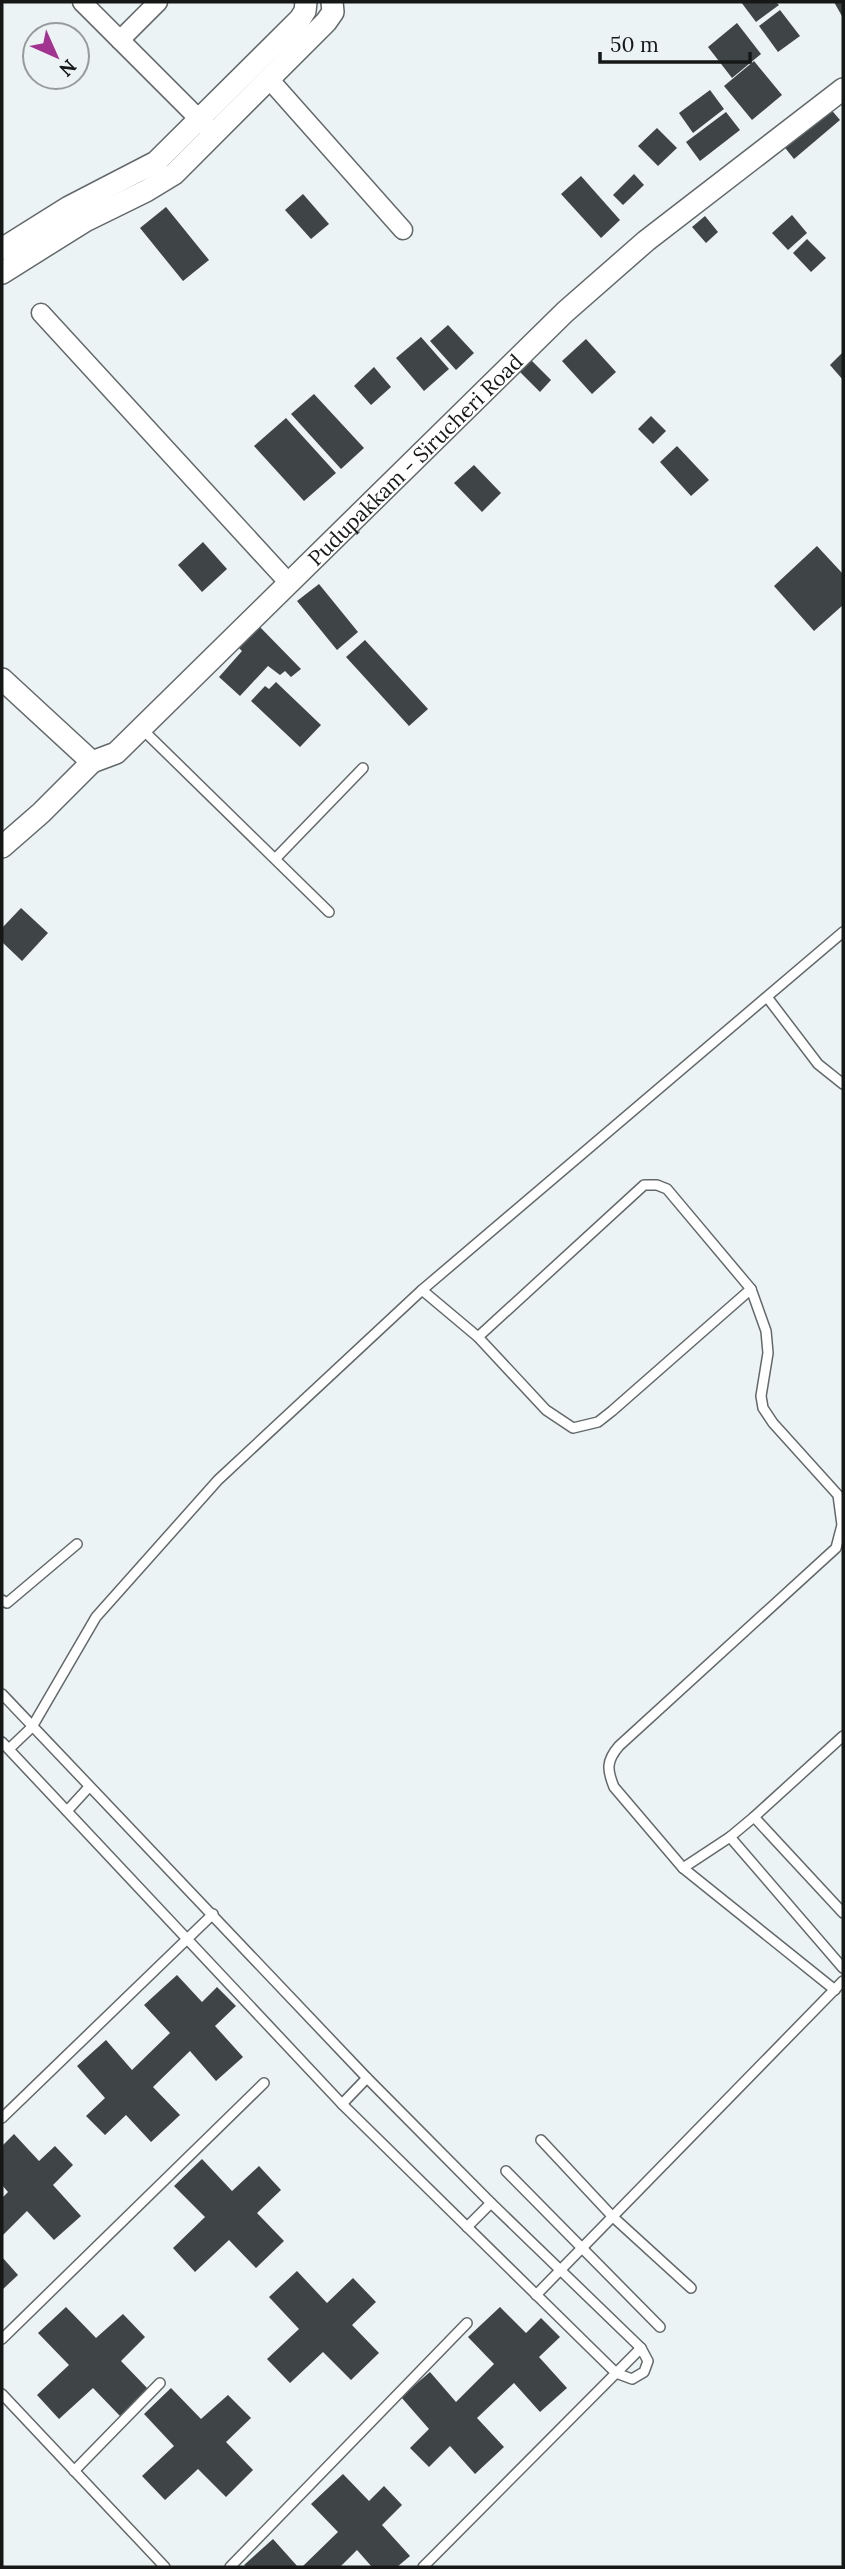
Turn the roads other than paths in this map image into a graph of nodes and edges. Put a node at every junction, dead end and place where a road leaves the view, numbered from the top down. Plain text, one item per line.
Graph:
1 (82, 2) edge
2 (158, 2) edge
3 (306, 2) edge
4 (332, 2) edge
5 (120, 40) junction
6 (269, 79) junction
7 (843, 89) edge
8 (207, 127) junction
9 (403, 230) dead end
10 (2, 249) edge
11 (2, 273) edge
12 (41, 313) dead end
13 (288, 582) junction
14 (2, 679) edge
15 (141, 728) junction
16 (92, 762) junction
17 (363, 768) dead end
18 (2, 847) edge
19 (276, 858) junction
20 (329, 912) dead end
21 (843, 932) edge
22 (767, 997) junction
23 (843, 1084) edge
24 (751, 1289) junction
25 (422, 1290) junction
26 (478, 1337) junction
27 (77, 1544) dead end
28 (2, 1600) edge
29 (2, 1694) edge
30 (32, 1727) junction
31 (843, 1736) edge
32 (5, 1745) edge
33 (89, 1787) junction
34 (67, 1811) junction
35 (754, 1817) junction
36 (730, 1837) junction
37 (683, 1868) junction
38 (843, 1913) edge
39 (213, 1914) junction
40 (188, 1938) junction
41 (843, 1968) edge
42 (843, 1982) edge
43 (835, 1990) junction
44 (367, 2078) junction
45 (264, 2083) dead end
46 (342, 2104) junction
47 (2, 2118) edge
48 (541, 2140) dead end
49 (506, 2171) dead end
50 (491, 2203) junction
51 (612, 2216) junction
52 (467, 2227) junction
53 (582, 2247) junction
54 (560, 2270) junction
55 (691, 2288) dead end
56 (536, 2295) junction
57 (467, 2323) dead end
58 (660, 2327) dead end
59 (2, 2339) edge
60 (641, 2348) junction
61 (616, 2373) junction
62 (160, 2383) dead end
63 (2, 2394) edge
64 (74, 2471) junction
65 (165, 2567) edge
66 (230, 2567) edge
67 (423, 2567) edge

1 - 5 street
2 - 5 street
3 - 8 street
4 - 6 street
5 - 8 street
6 - 8 street
6 - 9 street
7 - 13 street, Pudupakkam - Sirucheri Road
8 - 10 street
8 - 11 street
12 - 13 street
13 - 15 street, Pudupakkam - Sirucheri Road
14 - 16 street
15 - 16 street, Pudupakkam - Sirucheri Road
15 - 19 lane
16 - 18 street, Pudupakkam - Sirucheri Road
17 - 19 lane
19 - 20 lane
21 - 22 lane
22 - 23 lane
22 - 25 lane
24 - 26 lane
24 - 26 lane
24 - 37 lane
25 - 26 lane
25 - 30 lane
27 - 28 lane
29 - 30 lane
30 - 32 lane
30 - 33 lane
31 - 35 lane
32 - 34 lane
33 - 34 lane
33 - 39 lane
34 - 40 lane
35 - 36 lane
35 - 38 lane
36 - 37 lane
36 - 41 lane
37 - 43 lane
39 - 40 lane
39 - 44 lane
40 - 46 lane
40 - 47 lane
42 - 43 lane
43 - 51 lane
44 - 46 lane
44 - 50 lane
45 - 59 lane
46 - 52 lane
48 - 51 lane
49 - 53 lane
50 - 52 lane
50 - 54 lane
51 - 53 lane
51 - 55 lane
52 - 56 lane
53 - 54 lane
53 - 58 lane
54 - 56 lane
54 - 60 lane
56 - 61 lane
57 - 66 lane
60 - 61 lane
60 - 61 lane
61 - 67 lane
62 - 64 lane
63 - 64 lane
64 - 65 lane

